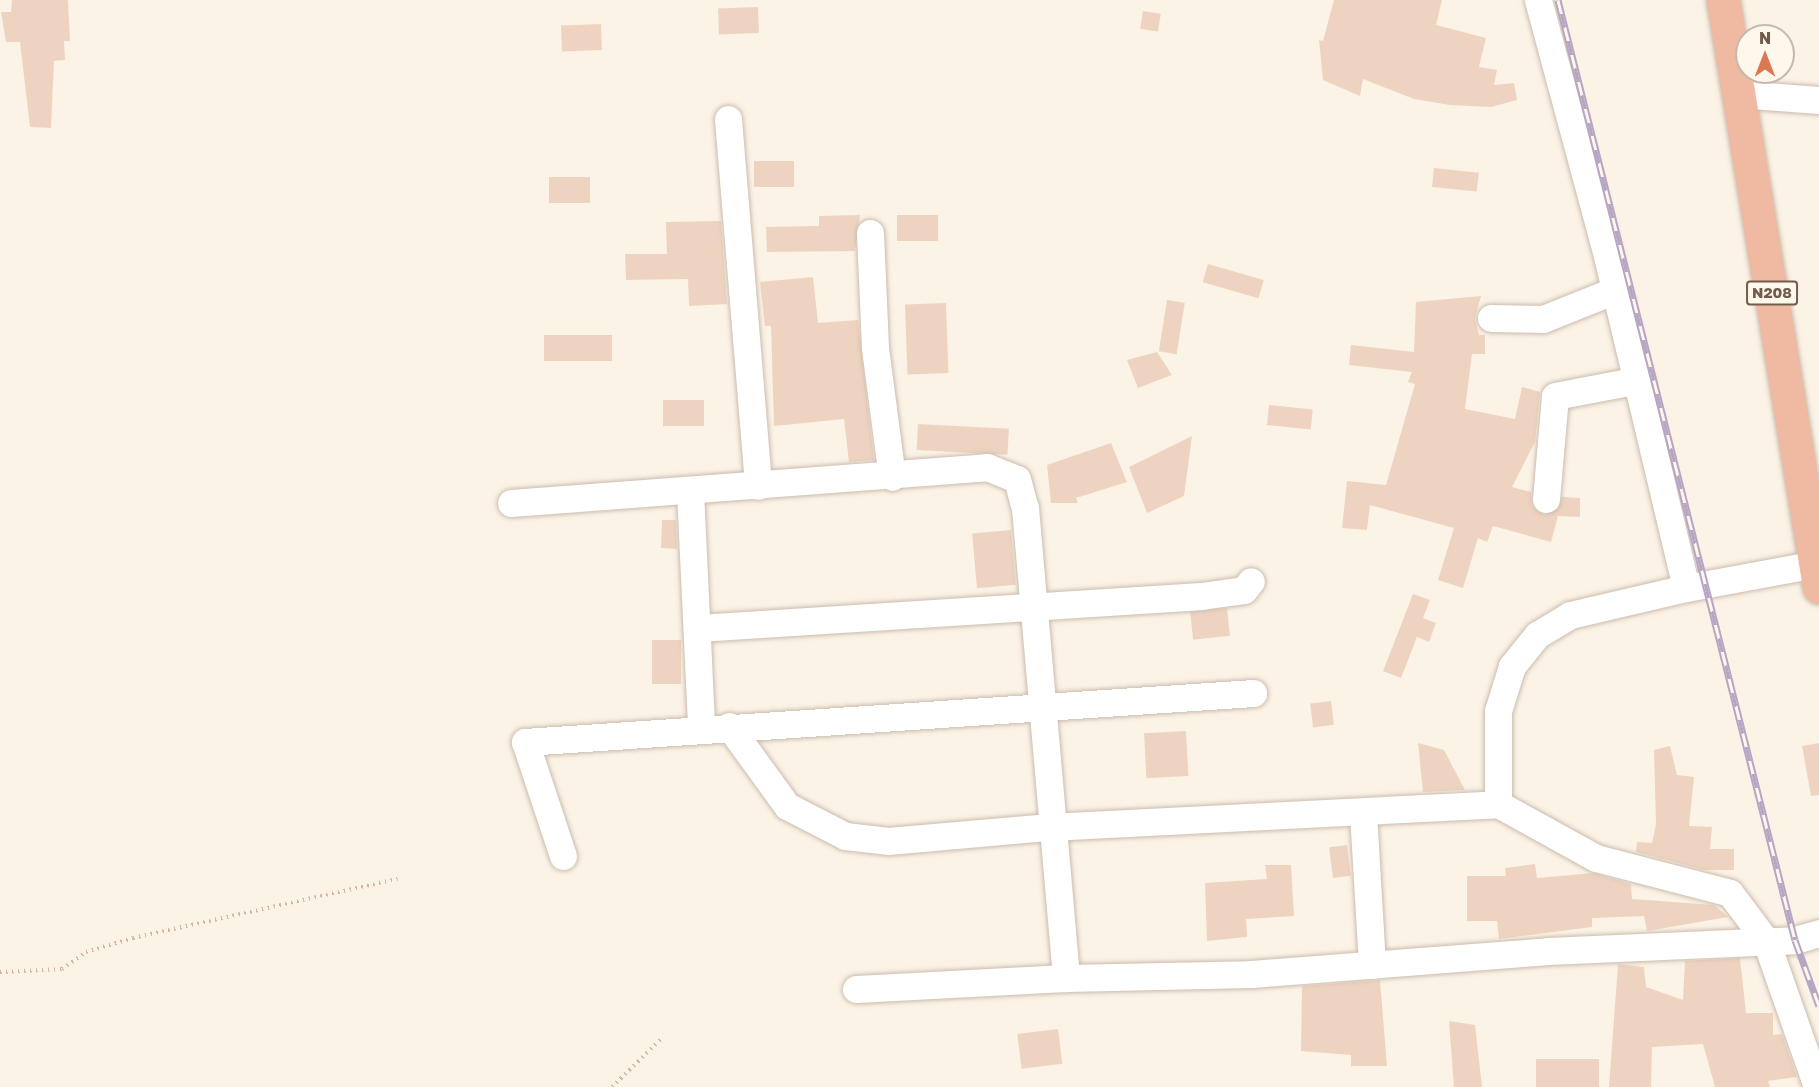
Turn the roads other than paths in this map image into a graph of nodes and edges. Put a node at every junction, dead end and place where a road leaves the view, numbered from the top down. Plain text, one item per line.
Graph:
1 (1538, 0) edge
2 (1723, 0) edge
3 (1738, 94) junction
4 (1819, 100) edge
5 (728, 119) dead end
6 (870, 233) dead end
7 (1616, 290) junction
8 (1491, 318) dead end
9 (1639, 380) junction
10 (892, 477) junction
11 (758, 486) junction
12 (690, 491) junction
13 (1546, 499) dead end
14 (511, 503) dead end
15 (1817, 576) edge
16 (1251, 581) dead end
17 (1686, 588) junction
18 (1032, 605) junction
19 (698, 628) junction
20 (1253, 693) dead end
21 (1038, 709) junction
22 (729, 726) junction
23 (701, 728) junction
24 (1498, 804) junction
25 (1363, 813) junction
26 (1049, 827) junction
27 (563, 856) dead end
28 (1819, 933) edge
29 (1766, 941) junction
30 (1372, 965) junction
31 (1066, 978) junction
32 (856, 989) dead end
33 (1817, 1087) edge

1 - 7 street
2 - 3 highway, N208
3 - 4 street
3 - 15 highway, N208
5 - 11 street
6 - 10 street
7 - 8 street
7 - 9 street
9 - 13 street
9 - 17 street
10 - 11 street
10 - 18 street
11 - 12 street
12 - 14 street
12 - 19 street
15 - 17 street
16 - 18 street
17 - 24 street
18 - 19 street
18 - 21 street
19 - 23 street
20 - 21 street
21 - 22 street
21 - 26 street
22 - 23 street
22 - 26 street
23 - 27 street
24 - 25 street
24 - 29 street
25 - 26 street
25 - 30 street
26 - 31 street
28 - 29 street
29 - 30 street
29 - 33 street
30 - 31 street
31 - 32 street

